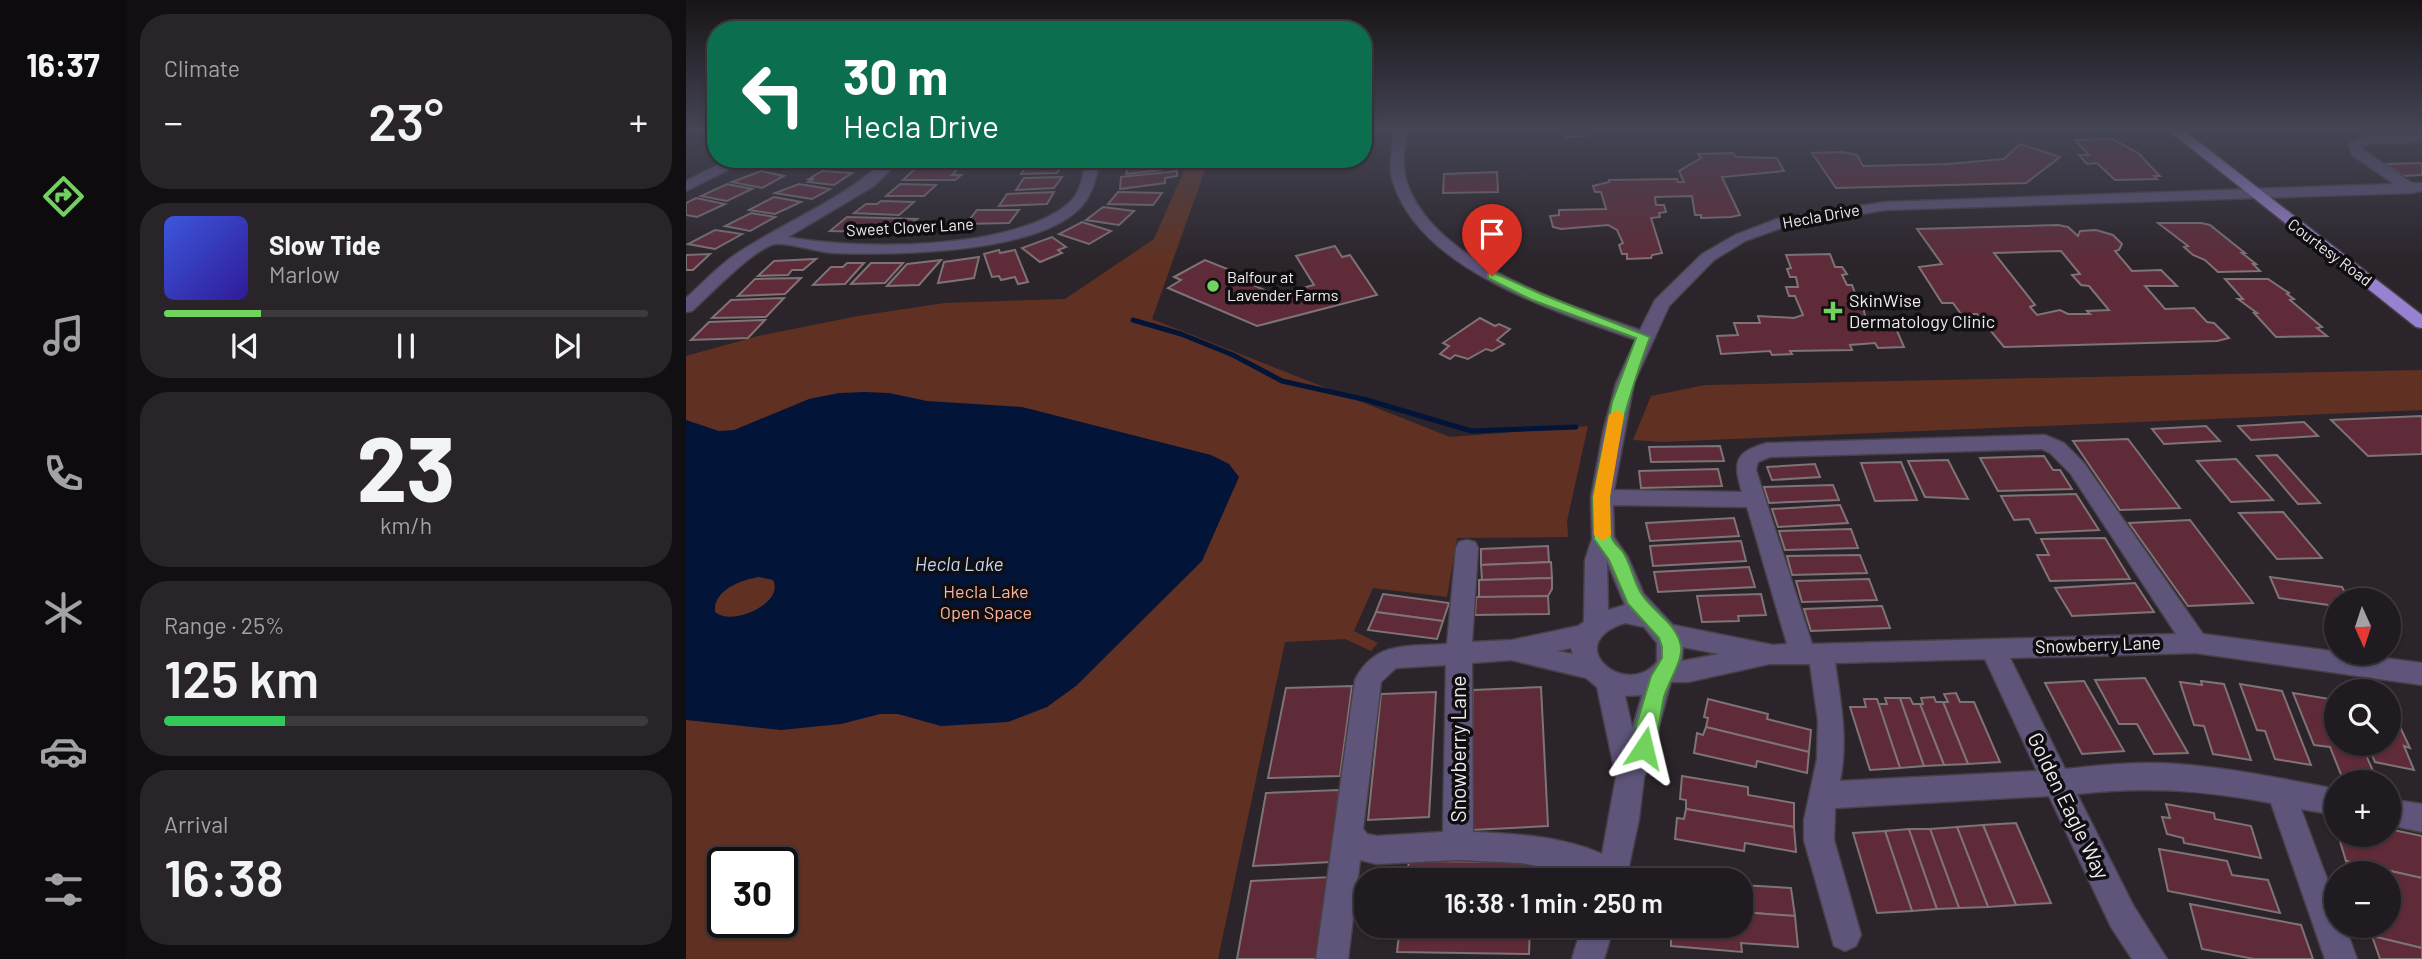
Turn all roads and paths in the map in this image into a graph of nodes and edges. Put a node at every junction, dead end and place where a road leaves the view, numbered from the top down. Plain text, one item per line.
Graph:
1 (712, 174) edge
2 (879, 174) edge
3 (1090, 174) edge
4 (1398, 174) edge
5 (2229, 174) edge
6 (2392, 174) edge
7 (686, 187) edge
8 (2418, 190) edge
9 (2252, 192) junction
10 (772, 239) junction
11 (686, 307) edge
12 (2422, 323) edge
13 (1644, 337) junction
14 (1602, 497) junction
15 (1755, 500) junction
16 (1603, 539) junction
17 (1467, 548) dead end
18 (1591, 629) junction
19 (1661, 629) junction
20 (2196, 643) junction
21 (1992, 648) junction
22 (1512, 650) junction
23 (1460, 653) junction
24 (1773, 655) junction
25 (1812, 655) junction
26 (1662, 674) junction
27 (2422, 674) edge
28 (1600, 676) junction
29 (1630, 777) junction
30 (2056, 783) junction
31 (2281, 792) junction
32 (1824, 795) junction
33 (2324, 800) edge
34 (2401, 814) edge
35 (2422, 818) edge
36 (1348, 834) junction
37 (1458, 846) junction
38 (1596, 868) edge
39 (1614, 868) edge
40 (1845, 935) dead end
41 (1594, 938) edge
42 (1332, 959) edge
43 (1588, 959) edge
44 (2151, 959) edge
45 (2341, 959) edge

1 - 7 street
2 - 10 street
3 - 10 street, Sweet Clover Lane
4 - 13 street
5 - 9 main road, Courtesy Road
6 - 8 street
8 - 9 street, Hecla Drive
9 - 12 main road, Courtesy Road
9 - 13 street, Hecla Drive
10 - 11 street
13 - 14 street, Hecla Drive
14 - 15 street
14 - 16 street, Hecla Drive
15 - 20 street
15 - 25 street
16 - 18 street, Hecla Drive
16 - 19 street
17 - 23 street, Snowberry Lane
18 - 19 street
18 - 22 street, Snowberry Lane
18 - 28 street
19 - 24 street, Snowberry Lane
19 - 26 street
20 - 21 street, Snowberry Lane
20 - 27 street, Snowberry Lane
21 - 25 street, Snowberry Lane
21 - 30 street, Golden Eagle Way
22 - 23 street, Snowberry Lane
22 - 28 street, Snowberry Lane
23 - 36 street, Snowberry Lane
23 - 37 street, Snowberry Lane
24 - 25 street, Snowberry Lane
24 - 26 street, Snowberry Lane
25 - 32 street
26 - 28 street
26 - 29 street
28 - 29 street
29 - 39 street
30 - 31 street
30 - 32 street
30 - 44 street, Golden Eagle Way
31 - 33 street
31 - 45 street
32 - 40 street
34 - 35 street
36 - 37 street, Snowberry Lane
36 - 42 street, Snowberry Lane
37 - 38 street, Snowberry Lane
41 - 43 street

